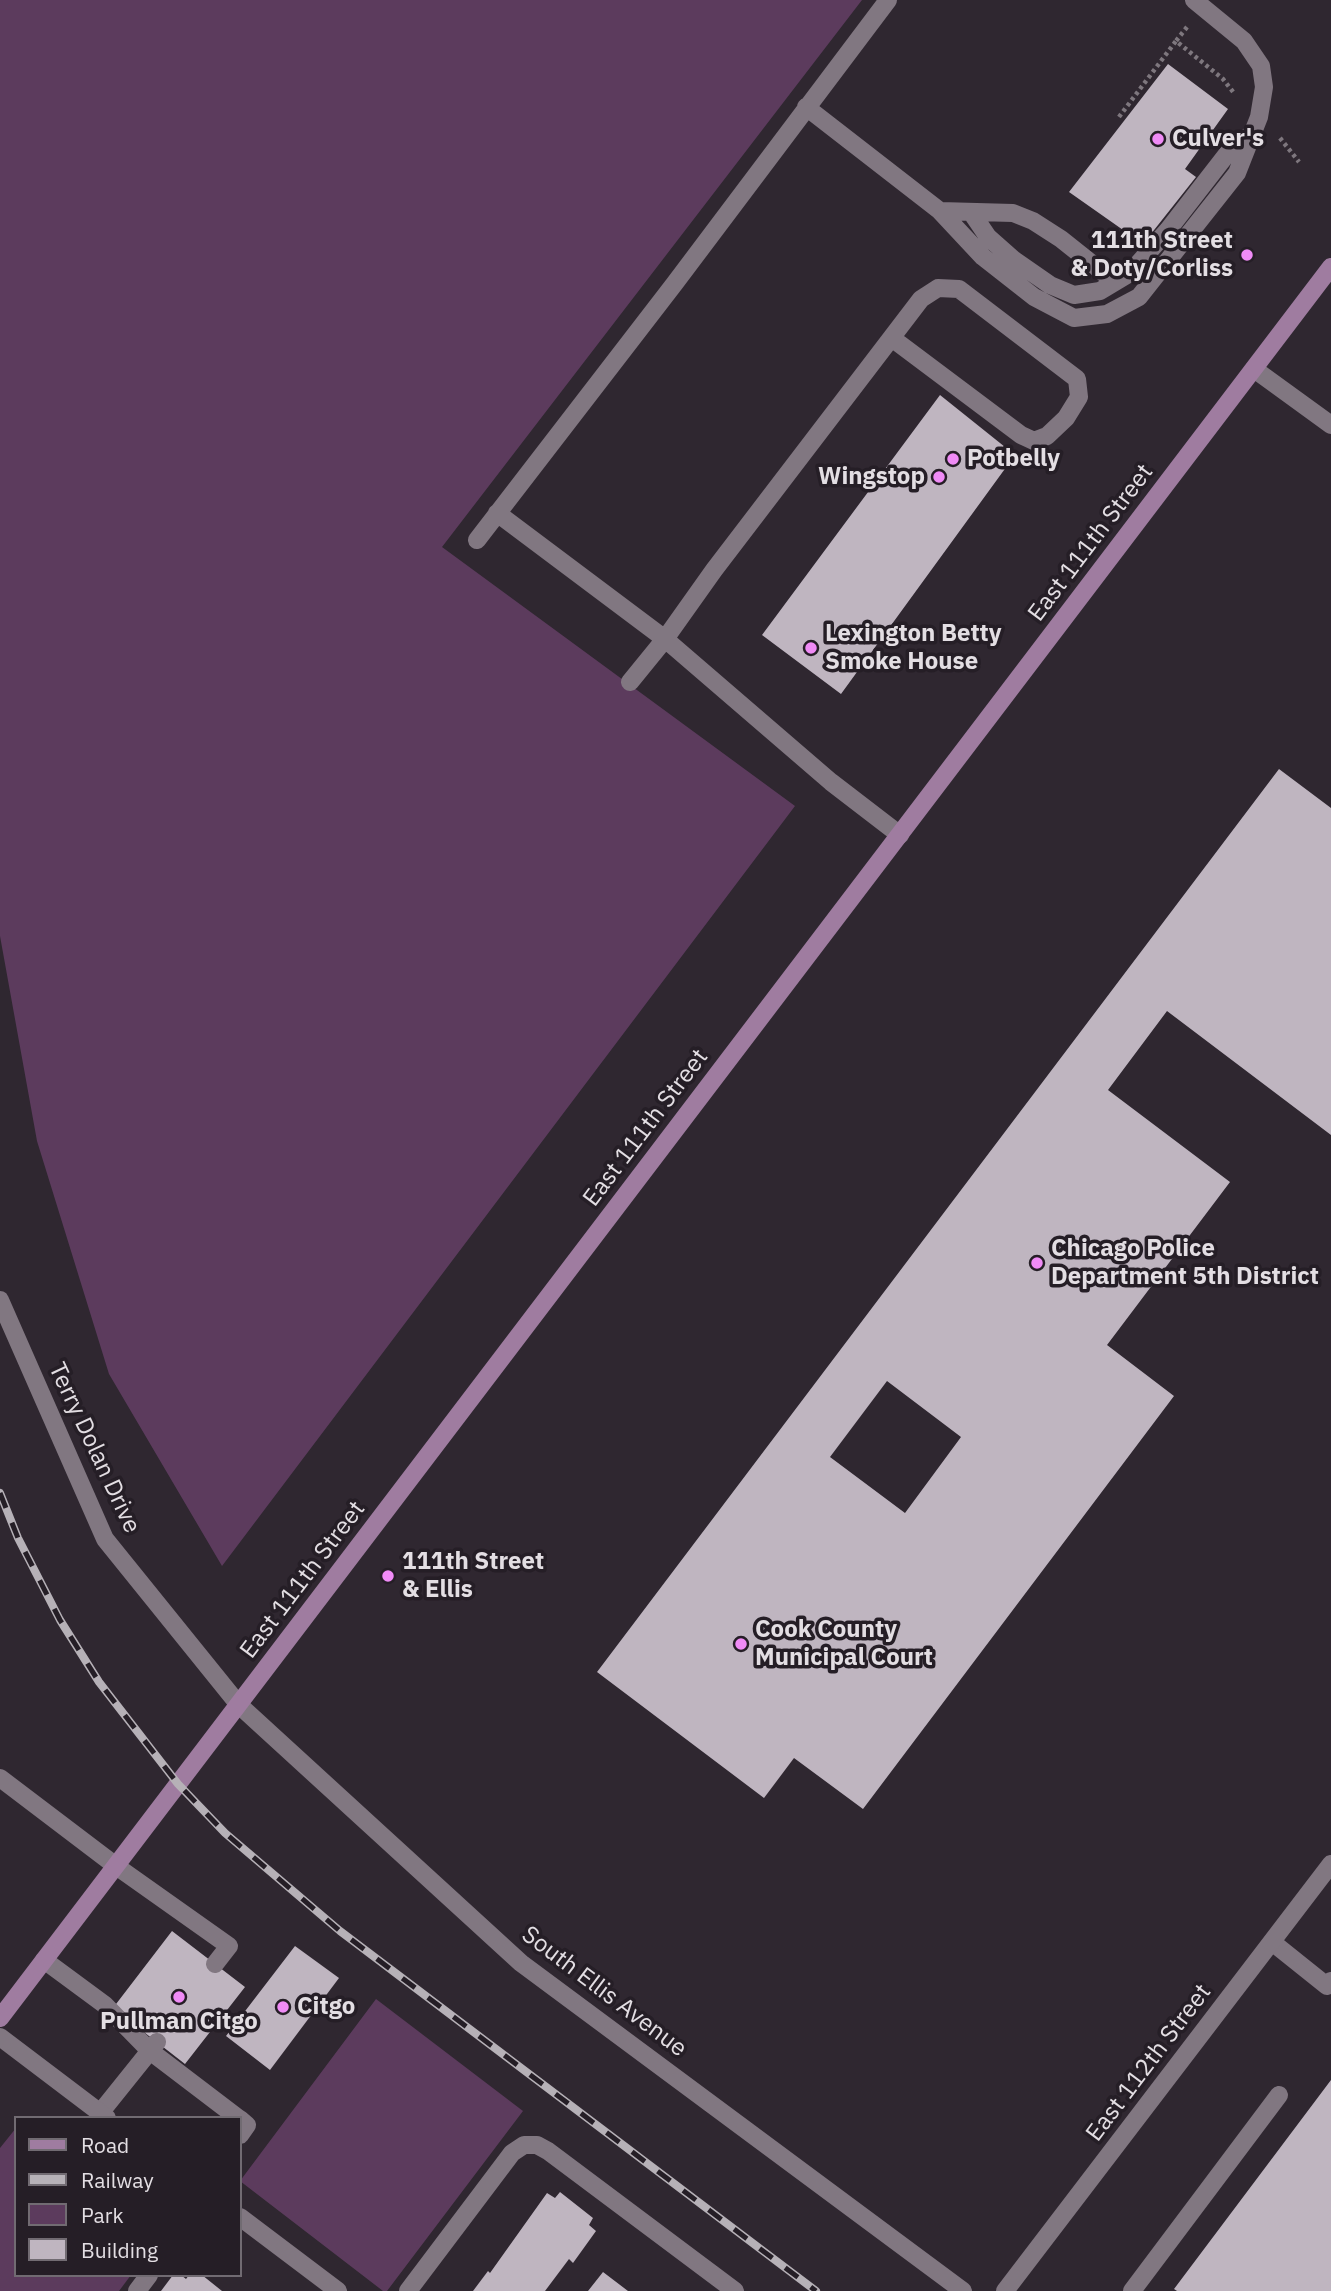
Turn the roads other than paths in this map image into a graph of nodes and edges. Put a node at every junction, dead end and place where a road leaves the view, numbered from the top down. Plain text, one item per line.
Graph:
1 (888, 0) edge
2 (1198, 3) edge
3 (806, 107) junction
4 (1255, 126) junction
5 (940, 211) junction
6 (971, 212) junction
7 (1331, 267) edge
8 (1115, 282) junction
9 (893, 339) junction
10 (1254, 369) junction
11 (1331, 425) edge
12 (497, 513) junction
13 (477, 540) dead end
14 (665, 639) junction
15 (629, 682) dead end
16 (900, 835) junction
17 (0, 1300) edge
18 (239, 1705) junction
19 (0, 1778) edge
20 (1331, 1864) edge
21 (116, 1866) junction
22 (1272, 1941) junction
23 (44, 1960) junction
24 (215, 1964) dead end
25 (1331, 1980) edge
26 (0, 2018) edge
27 (0, 2037) edge
28 (153, 2046) junction
29 (1279, 2095) dead end
30 (104, 2115) edge
31 (237, 2116) edge
32 (242, 2219) edge
33 (338, 2291) edge
34 (408, 2291) edge
35 (735, 2291) edge
36 (963, 2291) edge
37 (1005, 2291) edge
38 (1132, 2291) edge

1 - 3 street
2 - 4 street
3 - 5 street
3 - 12 street
4 - 5 street
4 - 8 street
5 - 6 street
6 - 8 street
6 - 8 street
7 - 10 main road, East 111th Street
9 - 9 street
9 - 14 street
10 - 11 street
10 - 16 main road, East 111th Street
12 - 13 street
12 - 14 street
14 - 15 street
14 - 16 street
16 - 18 main road, East 111th Street
17 - 18 street, Terry Dolan Drive
18 - 21 main road, East 111th Street
18 - 36 street, South Ellis Avenue
19 - 21 street
20 - 22 street, East 112th Street
21 - 23 main road, East 111th Street
21 - 24 street
22 - 25 street
22 - 37 street, East 112th Street
23 - 26 main road, East 111th Street
23 - 28 street
27 - 30 street
28 - 30 street
28 - 31 street
29 - 38 street
32 - 33 street
34 - 35 street

